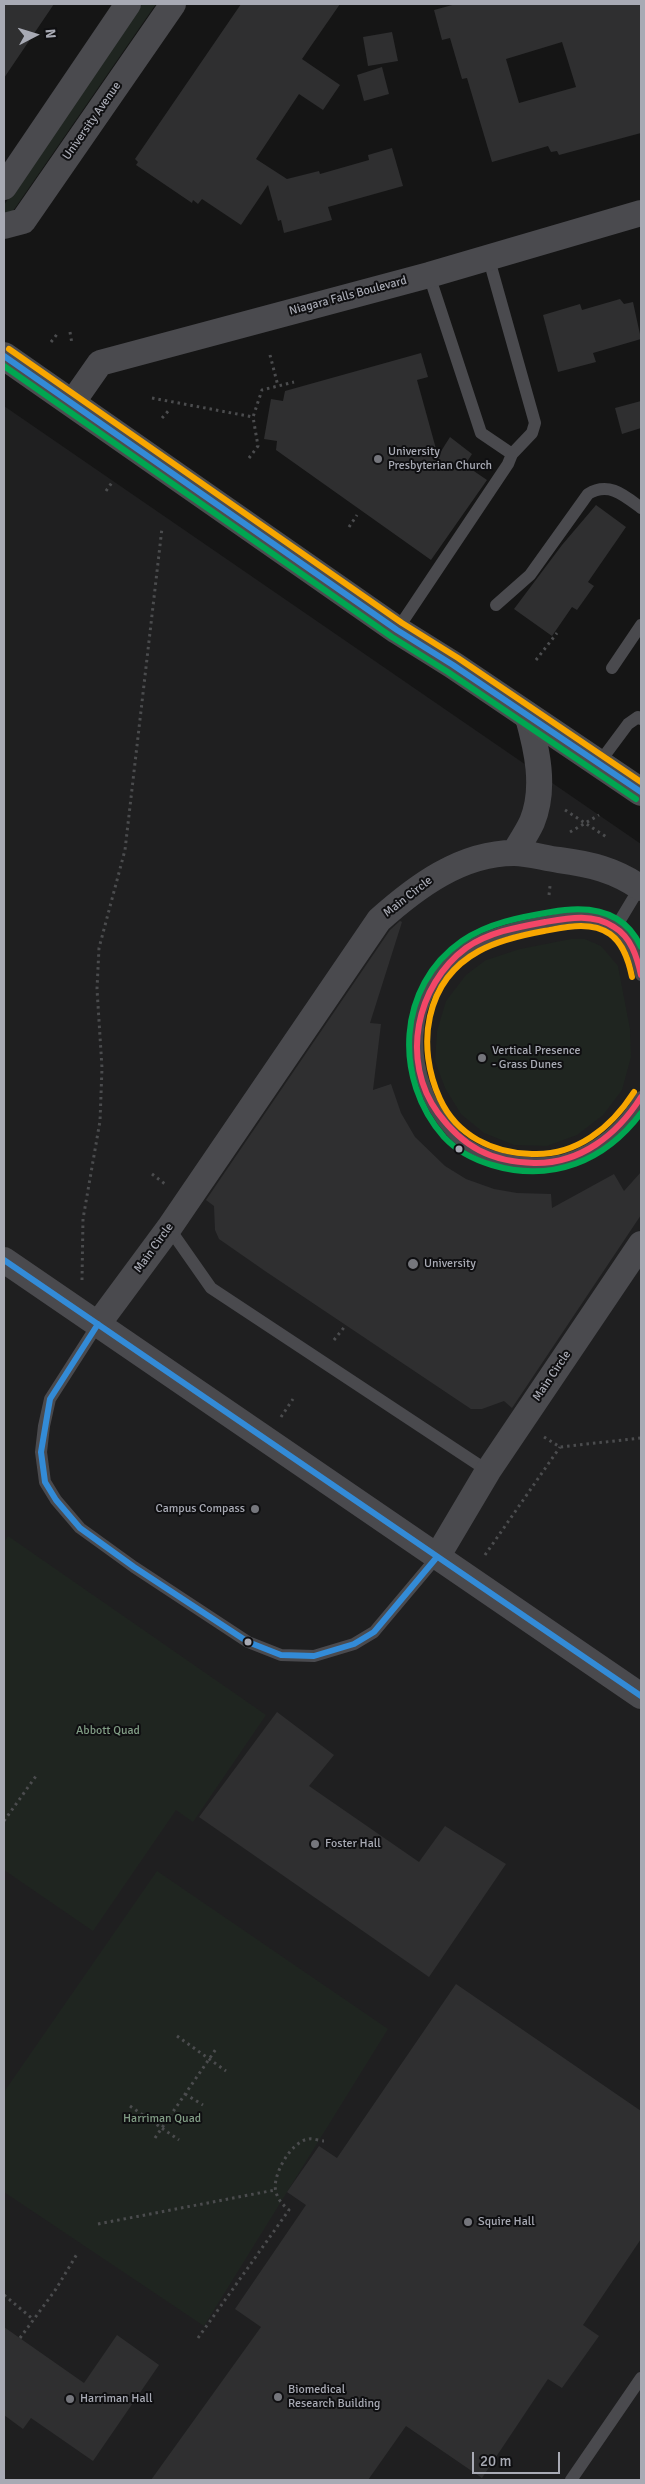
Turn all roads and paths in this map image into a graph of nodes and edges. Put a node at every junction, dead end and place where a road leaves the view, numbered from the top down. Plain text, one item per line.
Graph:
1 (128, 4) edge
2 (172, 4) edge
3 (4, 187) edge
4 (641, 213) edge
5 (4, 226) edge
6 (488, 256) junction
7 (428, 275) junction
8 (70, 332) dead end
9 (58, 333) dead end
10 (51, 342) dead end
11 (72, 344) dead end
12 (270, 355) dead end
13 (4, 356) edge
14 (294, 382) dead end
15 (278, 386) junction
16 (152, 398) dead end
17 (72, 403) junction
18 (170, 409) dead end
19 (253, 417) junction
20 (162, 418) dead end
21 (512, 454) junction
22 (249, 458) dead end
23 (113, 481) dead end
24 (106, 491) dead end
25 (641, 508) edge
26 (357, 515) dead end
27 (349, 527) dead end
28 (162, 528) dead end
29 (496, 605) dead end
30 (641, 624) edge
31 (397, 630) junction
32 (557, 633) dead end
33 (536, 660) dead end
34 (612, 668) dead end
35 (527, 714) junction
36 (641, 719) edge
37 (599, 764) junction
38 (641, 792) edge
39 (561, 808) dead end
40 (599, 815) dead end
41 (588, 823) junction
42 (567, 833) dead end
43 (608, 838) dead end
44 (514, 853) junction
45 (641, 887) edge
46 (616, 927) junction
47 (641, 975) edge
48 (641, 1097) edge
49 (152, 1174) dead end
50 (167, 1184) dead end
51 (169, 1228) junction
52 (641, 1244) edge
53 (4, 1260) edge
54 (84, 1277) dead end
55 (98, 1324) junction
56 (346, 1326) dead end
57 (334, 1340) dead end
58 (293, 1399) dead end
59 (280, 1419) dead end
60 (543, 1437) dead end
61 (641, 1438) edge
62 (560, 1446) junction
63 (488, 1471) junction
64 (437, 1557) junction
65 (479, 1563) dead end
66 (641, 1696) edge
67 (36, 1776) dead end
68 (4, 1821) edge
69 (177, 2036) dead end
70 (216, 2049) dead end
71 (209, 2059) junction
72 (226, 2071) dead end
73 (185, 2094) junction
74 (203, 2105) dead end
75 (130, 2106) dead end
76 (162, 2127) junction
77 (156, 2138) dead end
78 (179, 2140) dead end
79 (324, 2142) dead end
80 (275, 2190) junction
81 (98, 2224) dead end
82 (77, 2254) dead end
83 (4, 2295) edge
84 (34, 2320) junction
85 (20, 2338) dead end
86 (198, 2338) dead end
87 (641, 2378) edge
88 (571, 2480) edge

1 - 3 street
2 - 5 street, University Avenue
4 - 6 street, Niagara Falls Boulevard
6 - 7 street, Niagara Falls Boulevard
6 - 21 lane
7 - 17 street, Niagara Falls Boulevard
7 - 21 lane
8 - 11 path
9 - 10 path
12 - 15 path
13 - 17 main road
14 - 15 path
15 - 19 path
16 - 19 path
17 - 31 main road
18 - 20 path
19 - 22 path
21 - 31 lane
23 - 24 path
25 - 29 lane
26 - 27 path
28 - 54 path
30 - 34 lane
31 - 35 main road
32 - 33 path
35 - 37 main road
35 - 44 street
36 - 37 lane
37 - 38 main road
39 - 41 path
40 - 41 path
41 - 42 path
41 - 43 path
44 - 45 street, Main Circle
44 - 51 street, Main Circle
45 - 46 lane, Main Circle
46 - 47 lane
46 - 48 lane
49 - 50 path
51 - 55 street, Main Circle
51 - 63 lane
52 - 63 street, Main Circle
53 - 55 street
55 - 64 street
55 - 64 lane, Main Circle
56 - 57 path
58 - 59 path
60 - 62 path
61 - 62 path
62 - 65 path
63 - 64 street, Main Circle
64 - 66 street
67 - 68 path
69 - 71 path
70 - 71 path
71 - 72 path
71 - 73 path
73 - 74 path
73 - 76 path
75 - 76 path
76 - 77 path
76 - 78 path
79 - 80 path
80 - 81 path
80 - 86 path
82 - 84 path
83 - 84 path
84 - 85 path
87 - 88 lane

